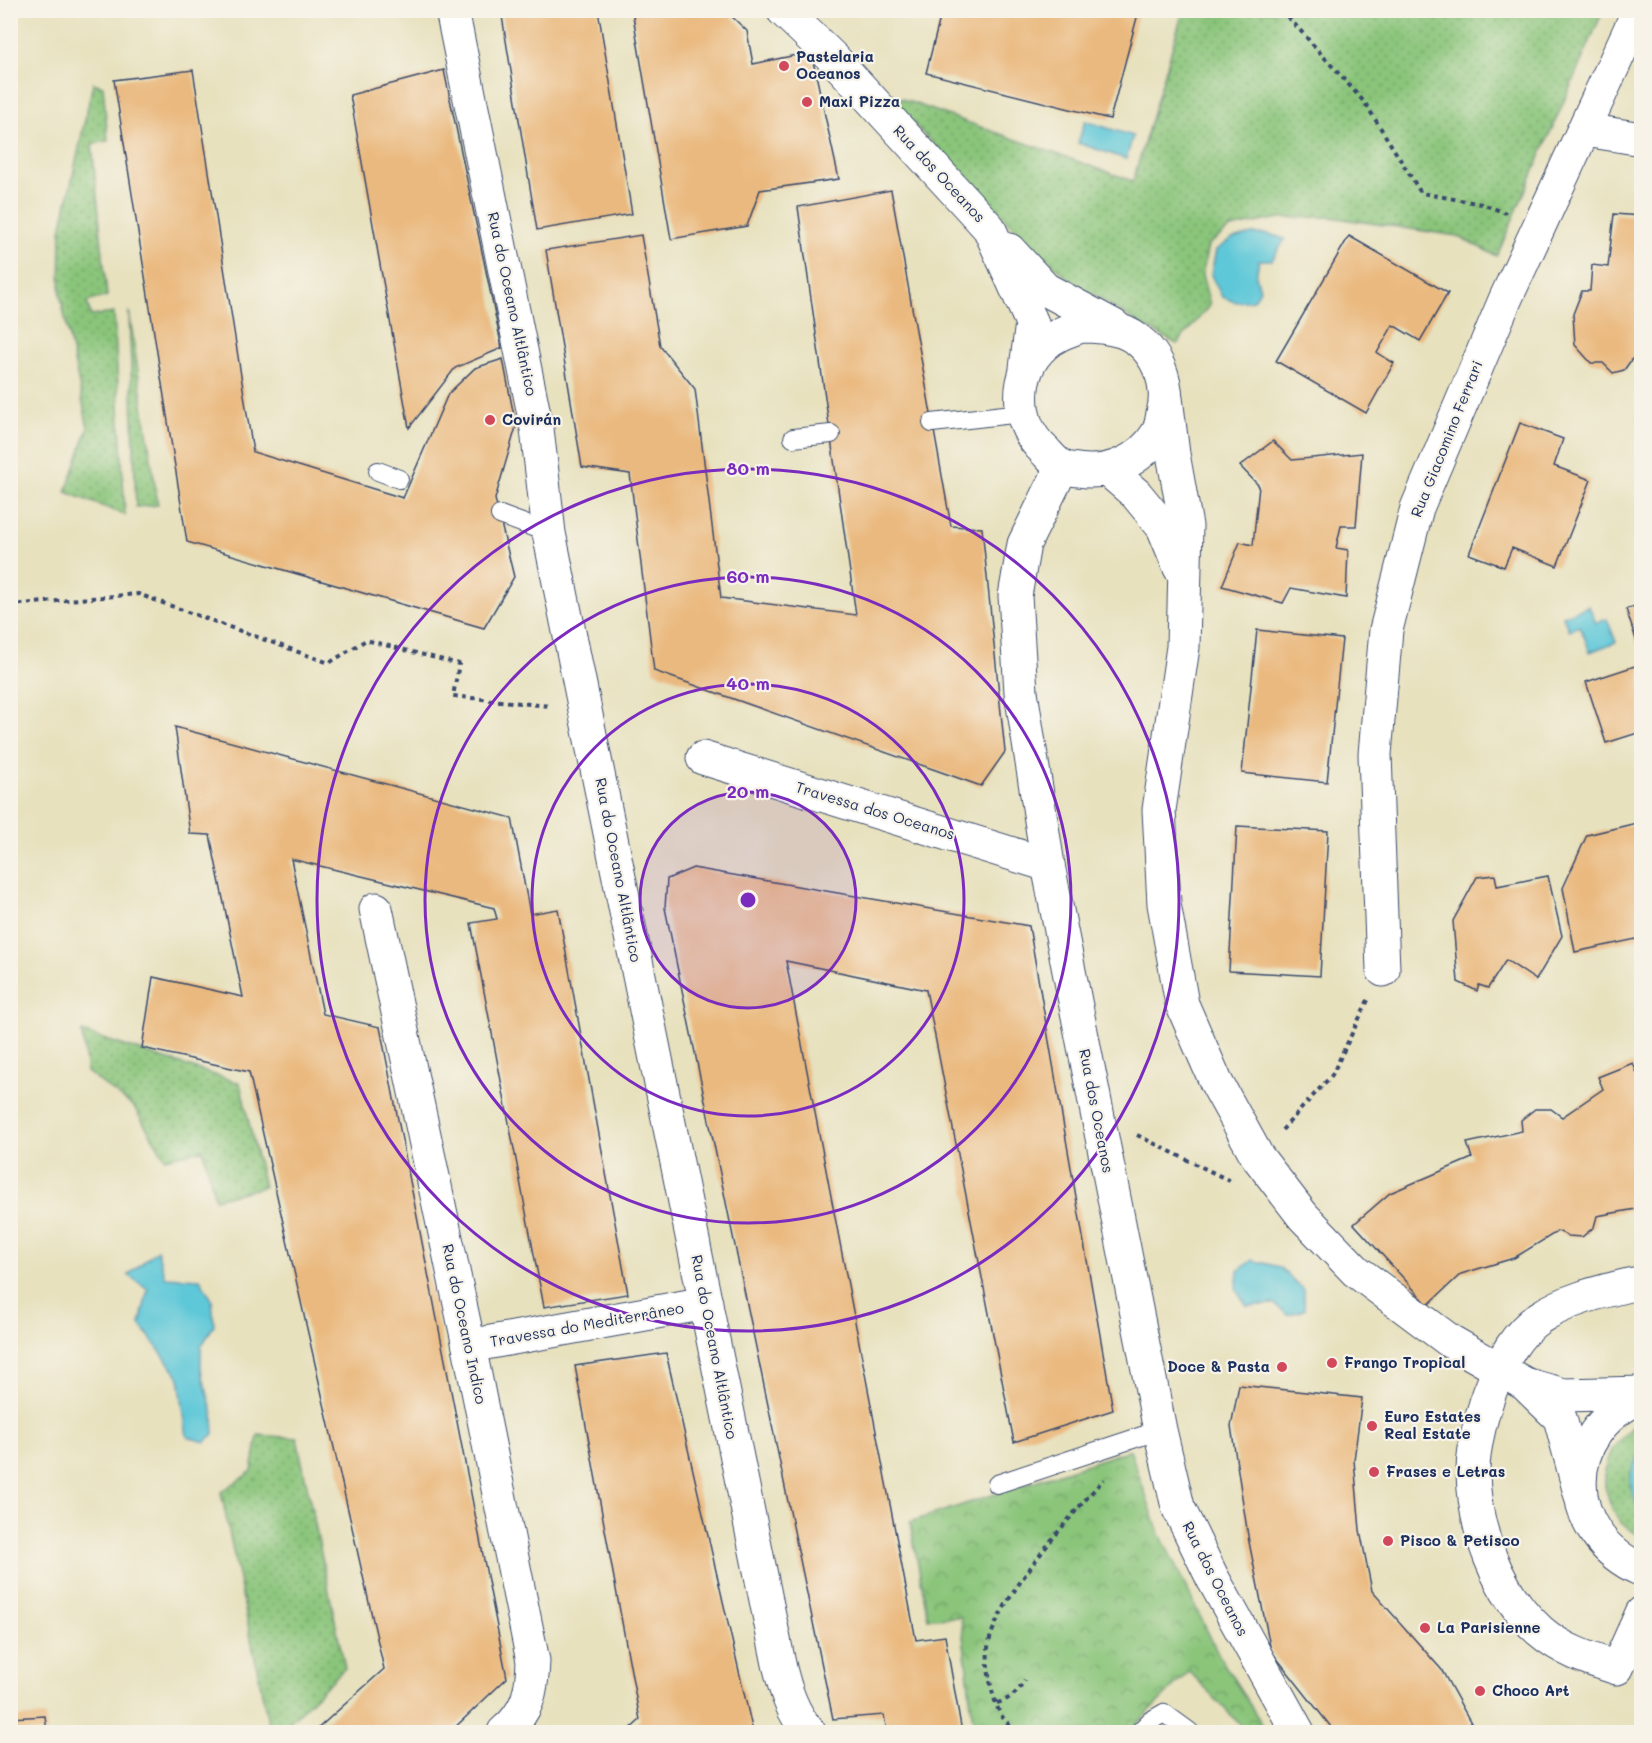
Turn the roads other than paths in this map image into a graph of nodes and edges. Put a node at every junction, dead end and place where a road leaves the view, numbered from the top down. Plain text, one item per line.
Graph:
1 (452, 10) edge
2 (783, 10) edge
3 (1639, 10) edge
4 (1585, 130) junction
5 (1641, 140) edge
6 (989, 228) junction
7 (1123, 332) junction
8 (1026, 370) junction
9 (1165, 390) junction
10 (1022, 413) junction
11 (932, 423) dead end
12 (831, 434) dead end
13 (793, 438) dead end
14 (1062, 467) junction
15 (1108, 470) junction
16 (378, 471) dead end
17 (399, 479) dead end
18 (500, 515) dead end
19 (549, 533) junction
20 (1184, 577) junction
21 (703, 758) dead end
22 (1048, 865) junction
23 (376, 909) dead end
24 (1383, 970) road end
25 (1641, 1284) edge
26 (706, 1304) junction
27 (469, 1346) junction
28 (1512, 1377) junction
29 (1641, 1395) edge
30 (1160, 1430) junction
31 (997, 1484) dead end
32 (1580, 1493) junction
33 (1641, 1570) edge
34 (1641, 1612) edge
35 (802, 1730) edge
36 (504, 1732) edge
37 (1139, 1732) edge
38 (1190, 1732) edge
39 (1298, 1732) edge

1 - 19 street, Rua do Oceano Altlântico
2 - 6 street, Rua dos Oceanos
3 - 4 street, Rua Giacomino Ferrari
4 - 5 street
4 - 24 street, Rua Giacomino Ferrari
6 - 7 street
6 - 8 street, Rua dos Oceanos
7 - 8 street
7 - 9 street
8 - 10 street, Rua dos Oceanos
9 - 15 street
9 - 20 street
10 - 11 lane
10 - 14 street
12 - 13 lane
14 - 15 street
14 - 22 street, Rua dos Oceanos
15 - 20 street
16 - 17 lane
18 - 19 lane
19 - 26 street, Rua do Oceano Altlântico
20 - 28 street
21 - 22 street, Travessa dos Oceanos
22 - 30 street, Rua dos Oceanos
23 - 27 street, Rua do Oceano Indico
25 - 28 street
26 - 27 street, Travessa do Mediterrâneo
26 - 35 street, Rua do Oceano Altlântico
27 - 36 street, Rua do Oceano Indico
28 - 29 street
28 - 32 street
28 - 34 street
29 - 32 street
30 - 31 lane
30 - 39 street, Rua dos Oceanos
32 - 33 street
37 - 38 lane

